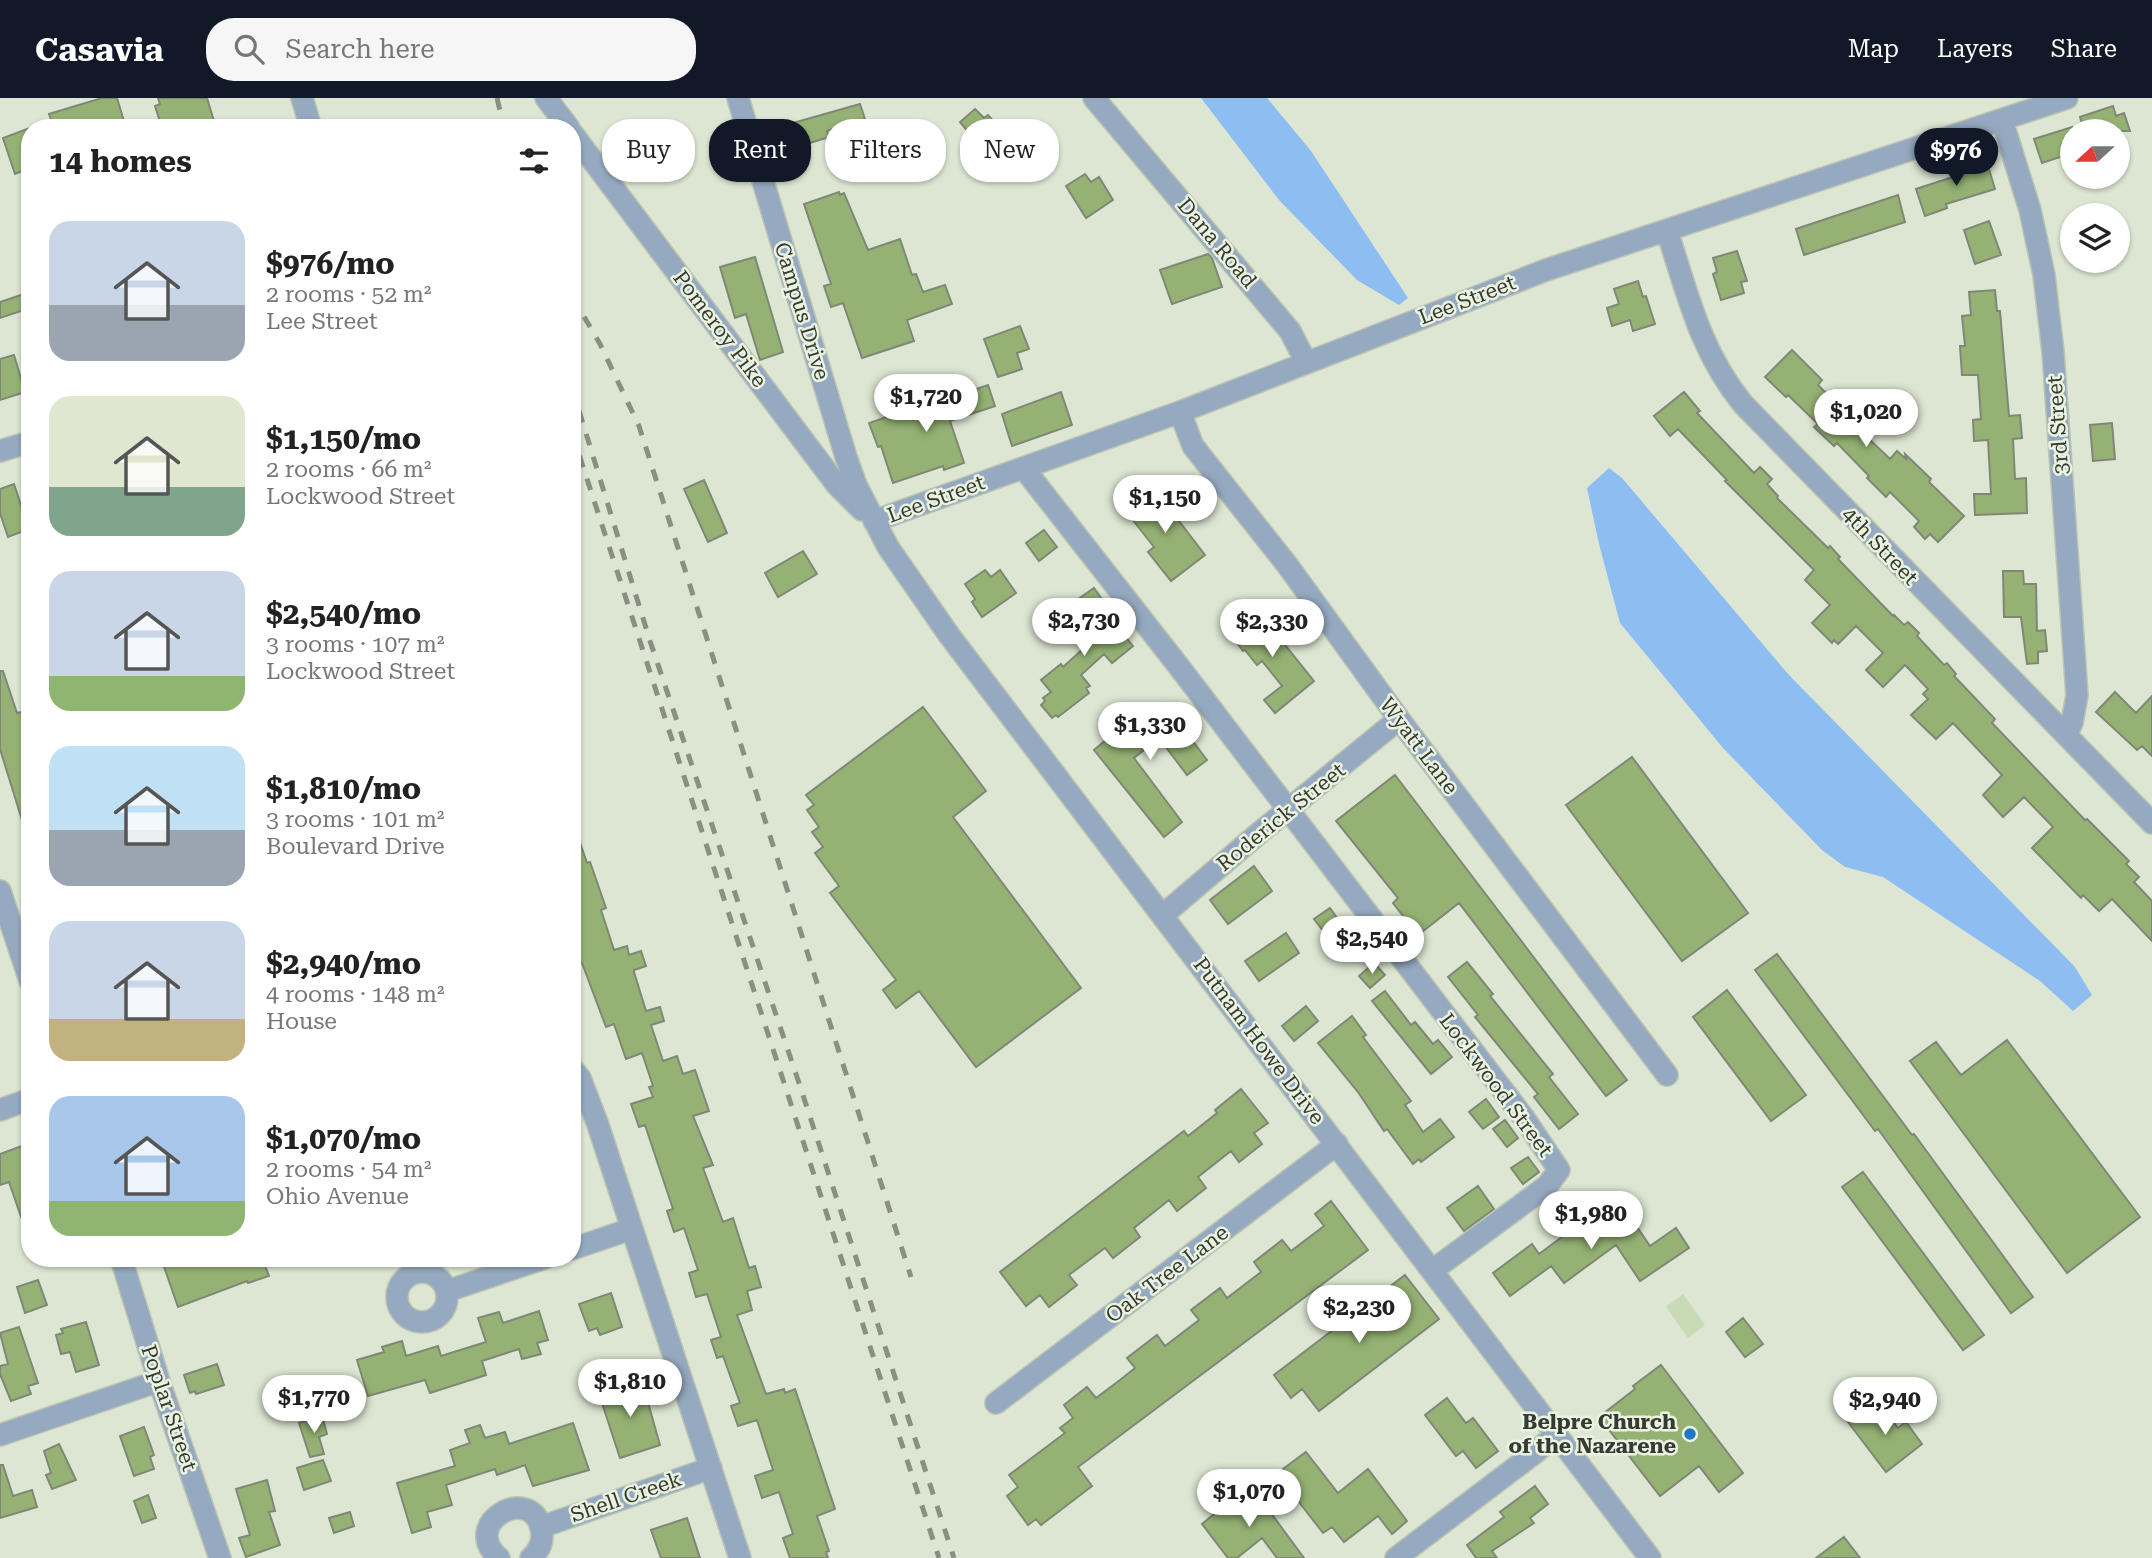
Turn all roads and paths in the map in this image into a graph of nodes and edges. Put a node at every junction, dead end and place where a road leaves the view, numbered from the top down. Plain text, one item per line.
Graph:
1 (302, 98) edge
2 (546, 98) edge
3 (738, 98) edge
4 (1094, 98) edge
5 (2067, 98) edge
6 (308, 119) edge
7 (562, 119) edge
8 (2002, 120) junction
9 (581, 145) edge
10 (1667, 231) junction
11 (1306, 362) junction
12 (1180, 412) junction
13 (21, 445) edge
14 (0, 452) edge
15 (1026, 467) junction
16 (874, 521) junction
17 (1399, 719) junction
18 (2066, 733) junction
19 (1287, 811) junction
20 (2152, 823) edge
21 (0, 891) edge
22 (1163, 915) junction
23 (21, 954) edge
24 (1667, 1075) dead end
25 (581, 1081) edge
26 (21, 1103) edge
27 (0, 1110) edge
28 (1337, 1144) junction
29 (631, 1229) junction
30 (581, 1246) edge
31 (124, 1267) edge
32 (518, 1267) edge
33 (1433, 1270) junction
34 (447, 1291) dead end
35 (159, 1381) junction
36 (996, 1403) dead end
37 (1556, 1434) junction
38 (0, 1435) edge
39 (711, 1468) junction
40 (541, 1527) junction
41 (220, 1558) edge
42 (499, 1558) edge
43 (531, 1558) edge
44 (740, 1558) edge
45 (1396, 1558) edge
46 (1650, 1558) edge

1 - 6 street
2 - 7 street
3 - 16 street, Campus Drive
4 - 11 street, Dana Road
5 - 8 street, Lee Street
8 - 10 street, Lee Street
8 - 18 street, 3rd Street
9 - 16 street, Pomeroy Pike
10 - 11 street, Lee Street
10 - 18 street, 4th Street
11 - 12 street, Lee Street
12 - 15 street, Lee Street
12 - 17 street, Wyatt Lane
13 - 14 street
15 - 16 street, Lee Street
15 - 19 street, Lockwood Street
16 - 22 street, Putnam Howe Drive
17 - 19 street, Roderick Street
17 - 24 street, Wyatt Lane
18 - 20 street, 4th Street
19 - 22 street, Roderick Street
19 - 33 street, Lockwood Street
21 - 23 street
22 - 28 street, Putnam Howe Drive
25 - 29 street
26 - 27 street
28 - 33 street, Putnam Howe Drive
28 - 36 street, Oak Tree Lane
29 - 30 street
29 - 39 street
31 - 35 street, Poplar Street
32 - 34 street
33 - 37 street, Putnam Howe Drive
35 - 38 street
35 - 41 street, Poplar Street
37 - 45 street
37 - 46 street, Putnam Howe Drive
39 - 40 street, Shell Creek
39 - 44 street
40 - 42 street
40 - 43 street

